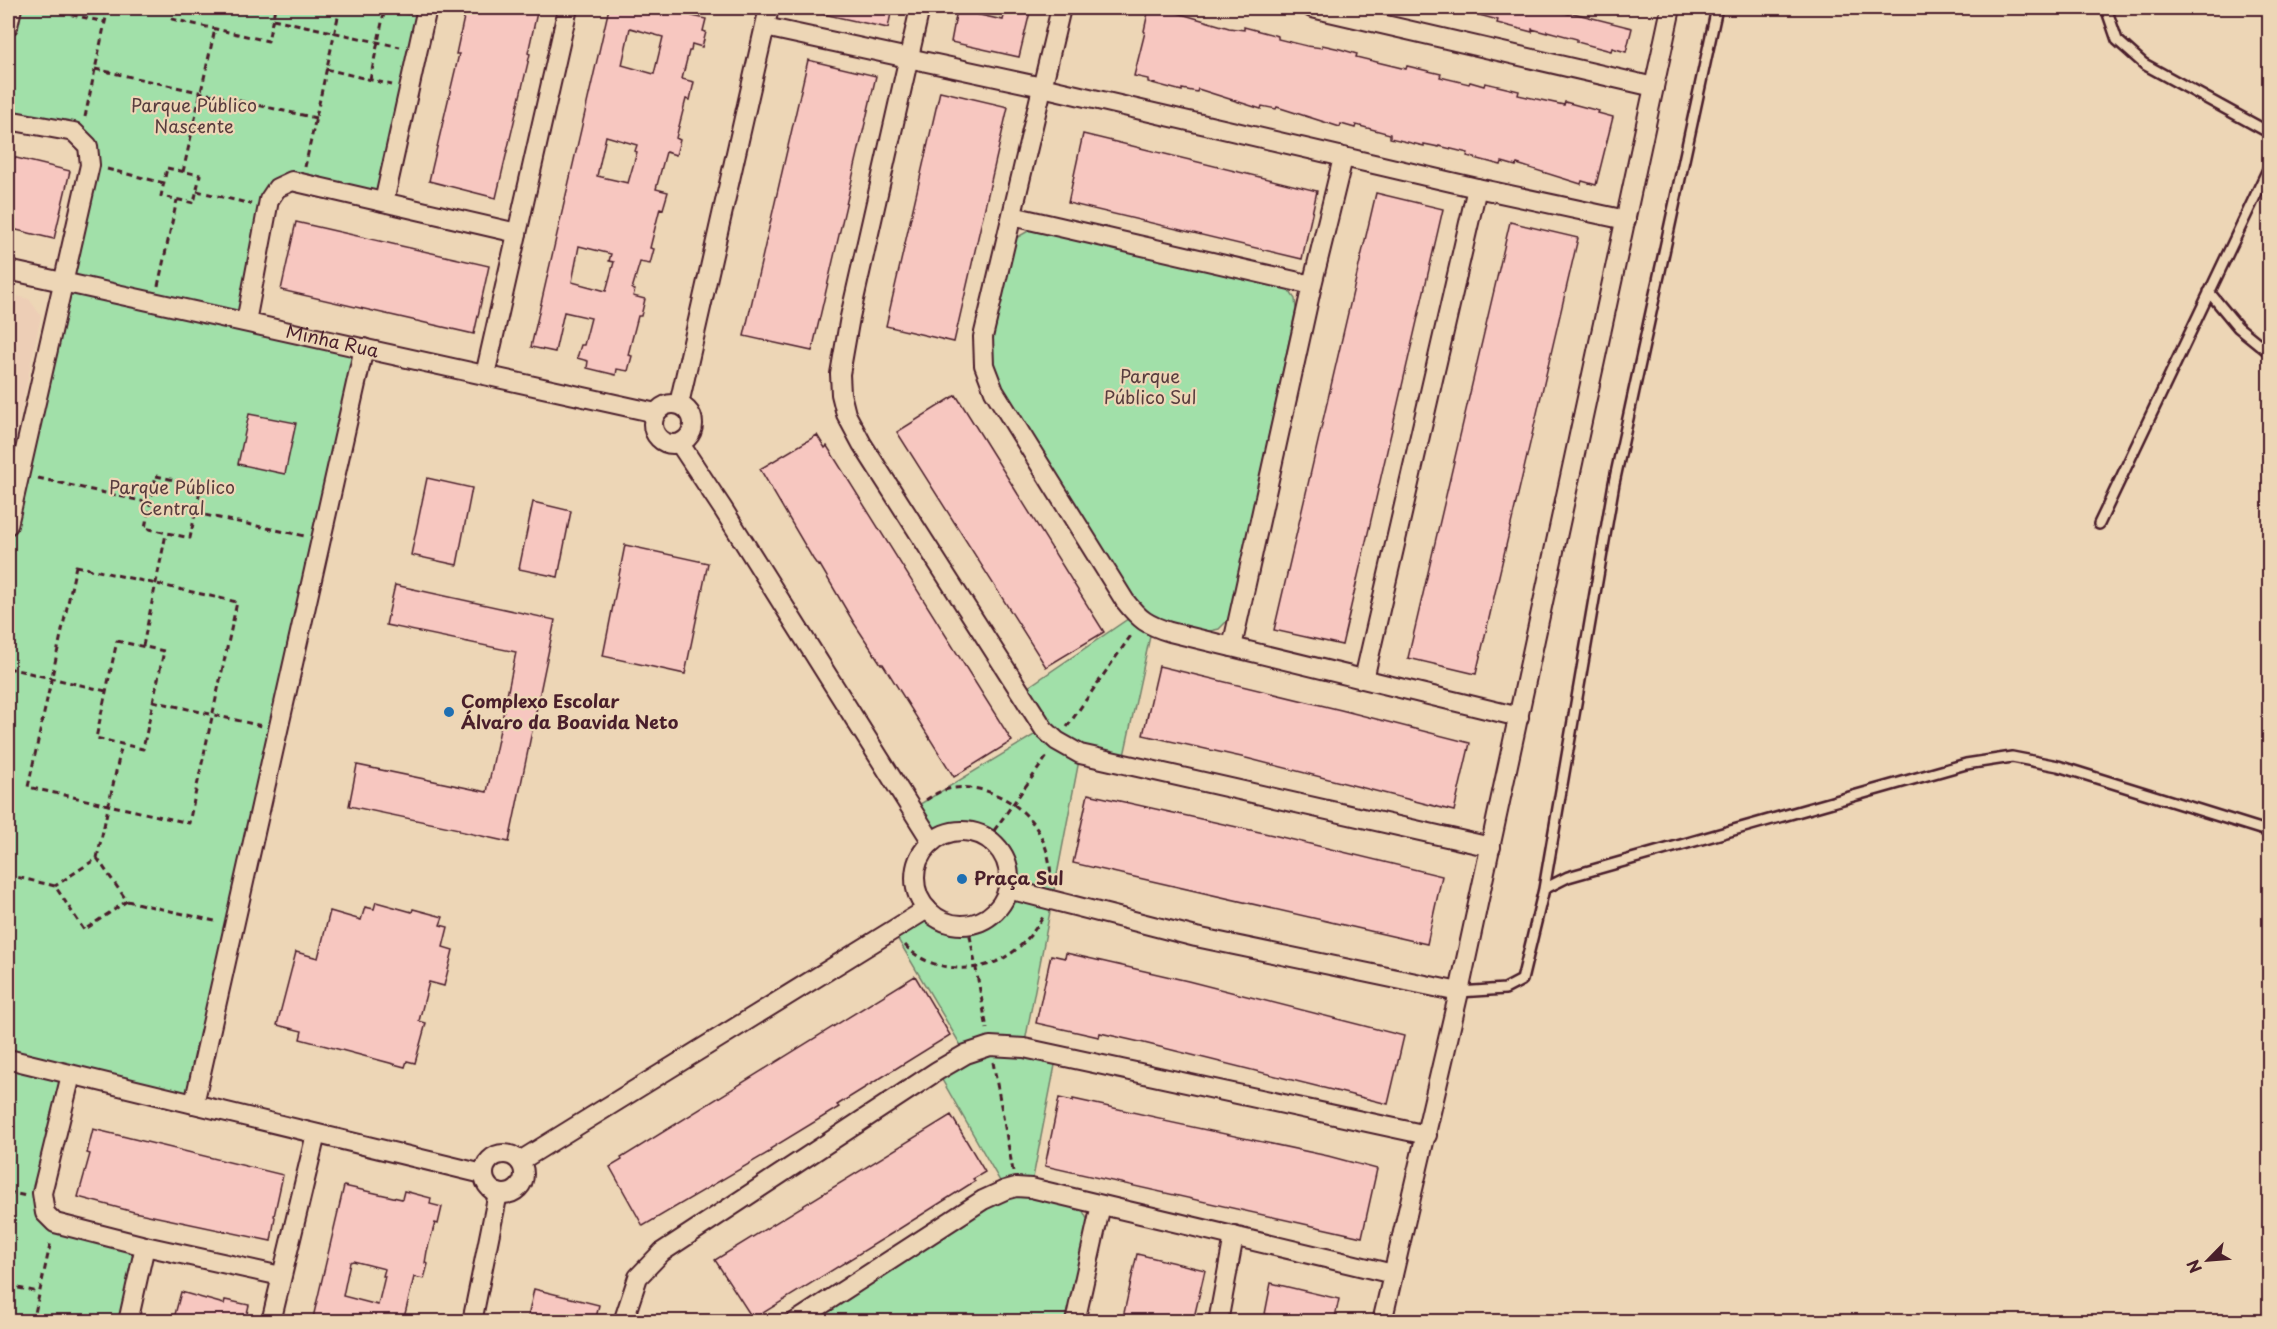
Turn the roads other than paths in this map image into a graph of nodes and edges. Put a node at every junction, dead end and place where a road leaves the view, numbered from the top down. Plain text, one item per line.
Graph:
1 (12, 8) edge
2 (568, 8) edge
3 (769, 8) edge
4 (920, 8) edge
5 (1061, 8) edge
6 (1312, 8) edge
7 (1671, 8) edge
8 (1717, 8) edge
9 (2106, 8) edge
10 (426, 13) edge
11 (8, 26) edge
12 (765, 27) junction
13 (909, 58) junction
14 (1042, 87) junction
15 (1654, 87) junction
16 (8, 120) edge
17 (2270, 133) edge
18 (1343, 158) junction
19 (2270, 165) edge
20 (1477, 188) junction
21 (384, 202) junction
22 (1012, 216) junction
23 (1626, 220) junction
24 (517, 233) junction
25 (8, 270) edge
26 (63, 282) junction
27 (1312, 285) junction
28 (2209, 292) junction
29 (246, 322) junction
30 (364, 348) junction
31 (2270, 353) edge
32 (484, 375) junction
33 (679, 404) junction
34 (656, 413) junction
35 (680, 444) junction
36 (2099, 524) dead end
37 (8, 525) edge
38 (1232, 647) junction
39 (1364, 680) junction
40 (1518, 717) junction
41 (2270, 832) edge
42 (932, 842) junction
43 (1491, 848) junction
44 (1008, 889) junction
45 (1544, 889) junction
46 (927, 909) junction
47 (1460, 992) junction
48 (8, 1059) edge
49 (71, 1075) junction
50 (194, 1104) junction
51 (316, 1134) junction
52 (1427, 1135) junction
53 (520, 1161) junction
54 (483, 1174) junction
55 (498, 1193) junction
56 (1101, 1205) junction
57 (1234, 1236) junction
58 (144, 1246) junction
59 (1393, 1274) junction
60 (281, 1276) junction
61 (128, 1322) edge
62 (271, 1322) edge
63 (472, 1322) edge
64 (622, 1322) edge
65 (795, 1322) edge
66 (1075, 1322) edge
67 (1218, 1322) edge
68 (1382, 1322) edge

1 - 11 street
2 - 24 street
3 - 12 street
4 - 13 street
5 - 14 street
6 - 15 street
7 - 15 street
8 - 45 lane
9 - 17 lane
10 - 21 street
12 - 13 street
12 - 33 street
13 - 14 street
13 - 43 street
14 - 18 street
14 - 22 street
15 - 23 street
16 - 26 street
18 - 20 street
18 - 27 street
19 - 28 lane
20 - 23 street
20 - 39 street
21 - 24 street
21 - 29 street
22 - 27 street
22 - 38 street
23 - 40 street
24 - 32 street
25 - 26 street, Minha Rua
26 - 29 street, Minha Rua
26 - 37 street
27 - 38 street
28 - 31 lane
28 - 36 lane
29 - 30 street, Minha Rua
30 - 32 street, Minha Rua
30 - 50 street
32 - 34 street, Minha Rua
33 - 34 street
33 - 35 street
34 - 35 street
35 - 42 street
38 - 39 street
39 - 40 street
40 - 43 street
41 - 45 lane
42 - 44 street
42 - 46 street
43 - 47 street
44 - 46 street
44 - 47 street
45 - 47 lane
46 - 53 street
47 - 52 street
48 - 49 street
49 - 50 street
49 - 58 street
50 - 51 street
51 - 54 street
51 - 60 street
52 - 59 street
52 - 64 street
53 - 54 street
53 - 55 street
54 - 55 street
55 - 63 street
56 - 57 street
56 - 65 street
56 - 66 street
57 - 59 street
57 - 67 street
58 - 60 street
58 - 61 street
59 - 68 street
60 - 62 street

